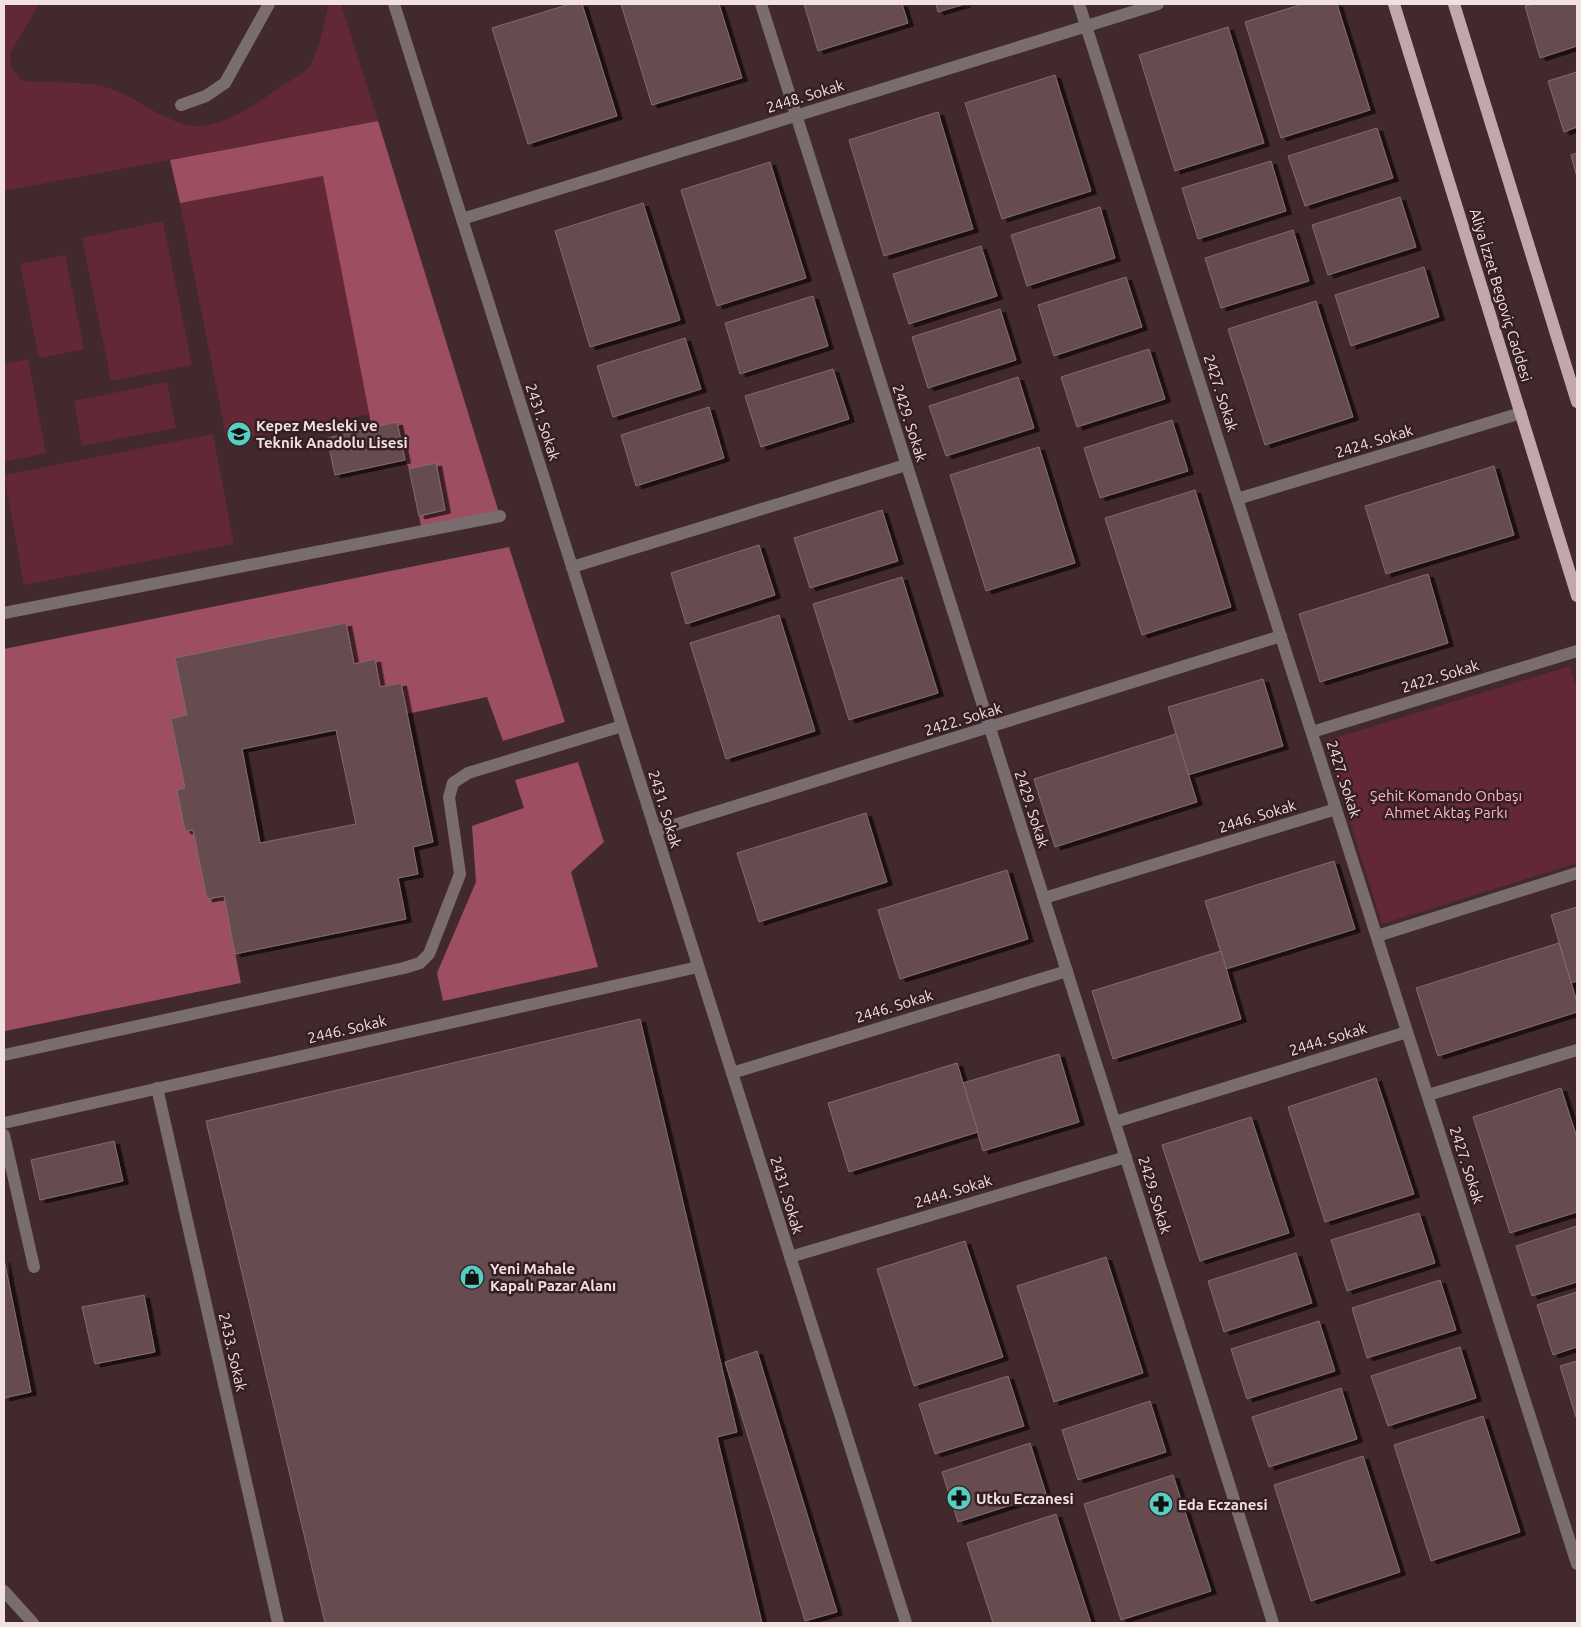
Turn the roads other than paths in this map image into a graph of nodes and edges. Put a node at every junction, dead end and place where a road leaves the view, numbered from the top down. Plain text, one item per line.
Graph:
1 (269, 4) edge
2 (394, 4) edge
3 (761, 4) edge
4 (1079, 4) edge
5 (1158, 4) edge
6 (1394, 4) edge
7 (1454, 4) edge
8 (1086, 26) junction
9 (181, 104) dead end
10 (796, 116) junction
11 (462, 219) junction
12 (1577, 402) edge
13 (1520, 413) junction
14 (906, 465) junction
15 (1238, 499) junction
16 (500, 516) dead end
17 (572, 567) junction
18 (1577, 596) edge
19 (4, 613) edge
20 (1281, 636) junction
21 (1577, 651) edge
22 (622, 726) junction
23 (990, 728) junction
24 (1312, 732) junction
25 (1336, 808) junction
26 (655, 831) junction
27 (1577, 873) edge
28 (1044, 898) junction
29 (1377, 936) junction
30 (698, 967) junction
31 (1067, 970) junction
32 (1407, 1032) junction
33 (1577, 1050) edge
34 (4, 1054) edge
35 (732, 1072) junction
36 (157, 1088) junction
37 (1428, 1095) junction
38 (4, 1122) edge
39 (1115, 1122) junction
40 (4, 1134) edge
41 (1126, 1157) junction
42 (790, 1257) junction
43 (34, 1267) dead end
44 (1577, 1564) edge
45 (4, 1591) edge
46 (33, 1623) edge
47 (278, 1623) edge
48 (906, 1623) edge
49 (1273, 1623) edge

1 - 9 street
2 - 11 street, 2431. Sokak
3 - 10 street, 2429. Sokak
4 - 8 street, 2427. Sokak
5 - 8 street, 2448. Sokak
6 - 13 main road, Aliya İzzet Begoviç Caddesi
7 - 12 main road
8 - 10 street, 2448. Sokak
8 - 15 street, 2427. Sokak
10 - 11 street, 2448. Sokak
10 - 14 street, 2429. Sokak
11 - 17 street, 2431. Sokak
13 - 15 street, 2424. Sokak
13 - 18 main road, Aliya İzzet Begoviç Caddesi
14 - 17 street
14 - 23 street, 2429. Sokak
15 - 20 street, 2427. Sokak
16 - 19 street
17 - 22 street, 2431. Sokak
20 - 23 street, 2422. Sokak
20 - 24 street, 2427. Sokak
21 - 24 street, 2422. Sokak
22 - 26 street, 2431. Sokak
22 - 34 street
23 - 26 street, 2422. Sokak
23 - 28 street, 2429. Sokak
24 - 25 street, 2427. Sokak
25 - 28 street, 2446. Sokak
25 - 29 street, 2427. Sokak
26 - 30 street, 2431. Sokak
27 - 29 street
28 - 31 street, 2429. Sokak
29 - 32 street, 2427. Sokak
30 - 35 street, 2431. Sokak
30 - 36 street, 2446. Sokak
31 - 35 street, 2446. Sokak
31 - 39 street, 2429. Sokak
32 - 37 street, 2427. Sokak
32 - 39 street, 2444. Sokak
33 - 37 street
35 - 42 street, 2431. Sokak
36 - 38 street, 2446. Sokak
36 - 47 street, 2433. Sokak
37 - 44 street, 2427. Sokak
39 - 41 street, 2429. Sokak
40 - 43 street
41 - 42 street, 2444. Sokak
41 - 49 street, 2429. Sokak
42 - 48 street, 2431. Sokak
45 - 46 street

